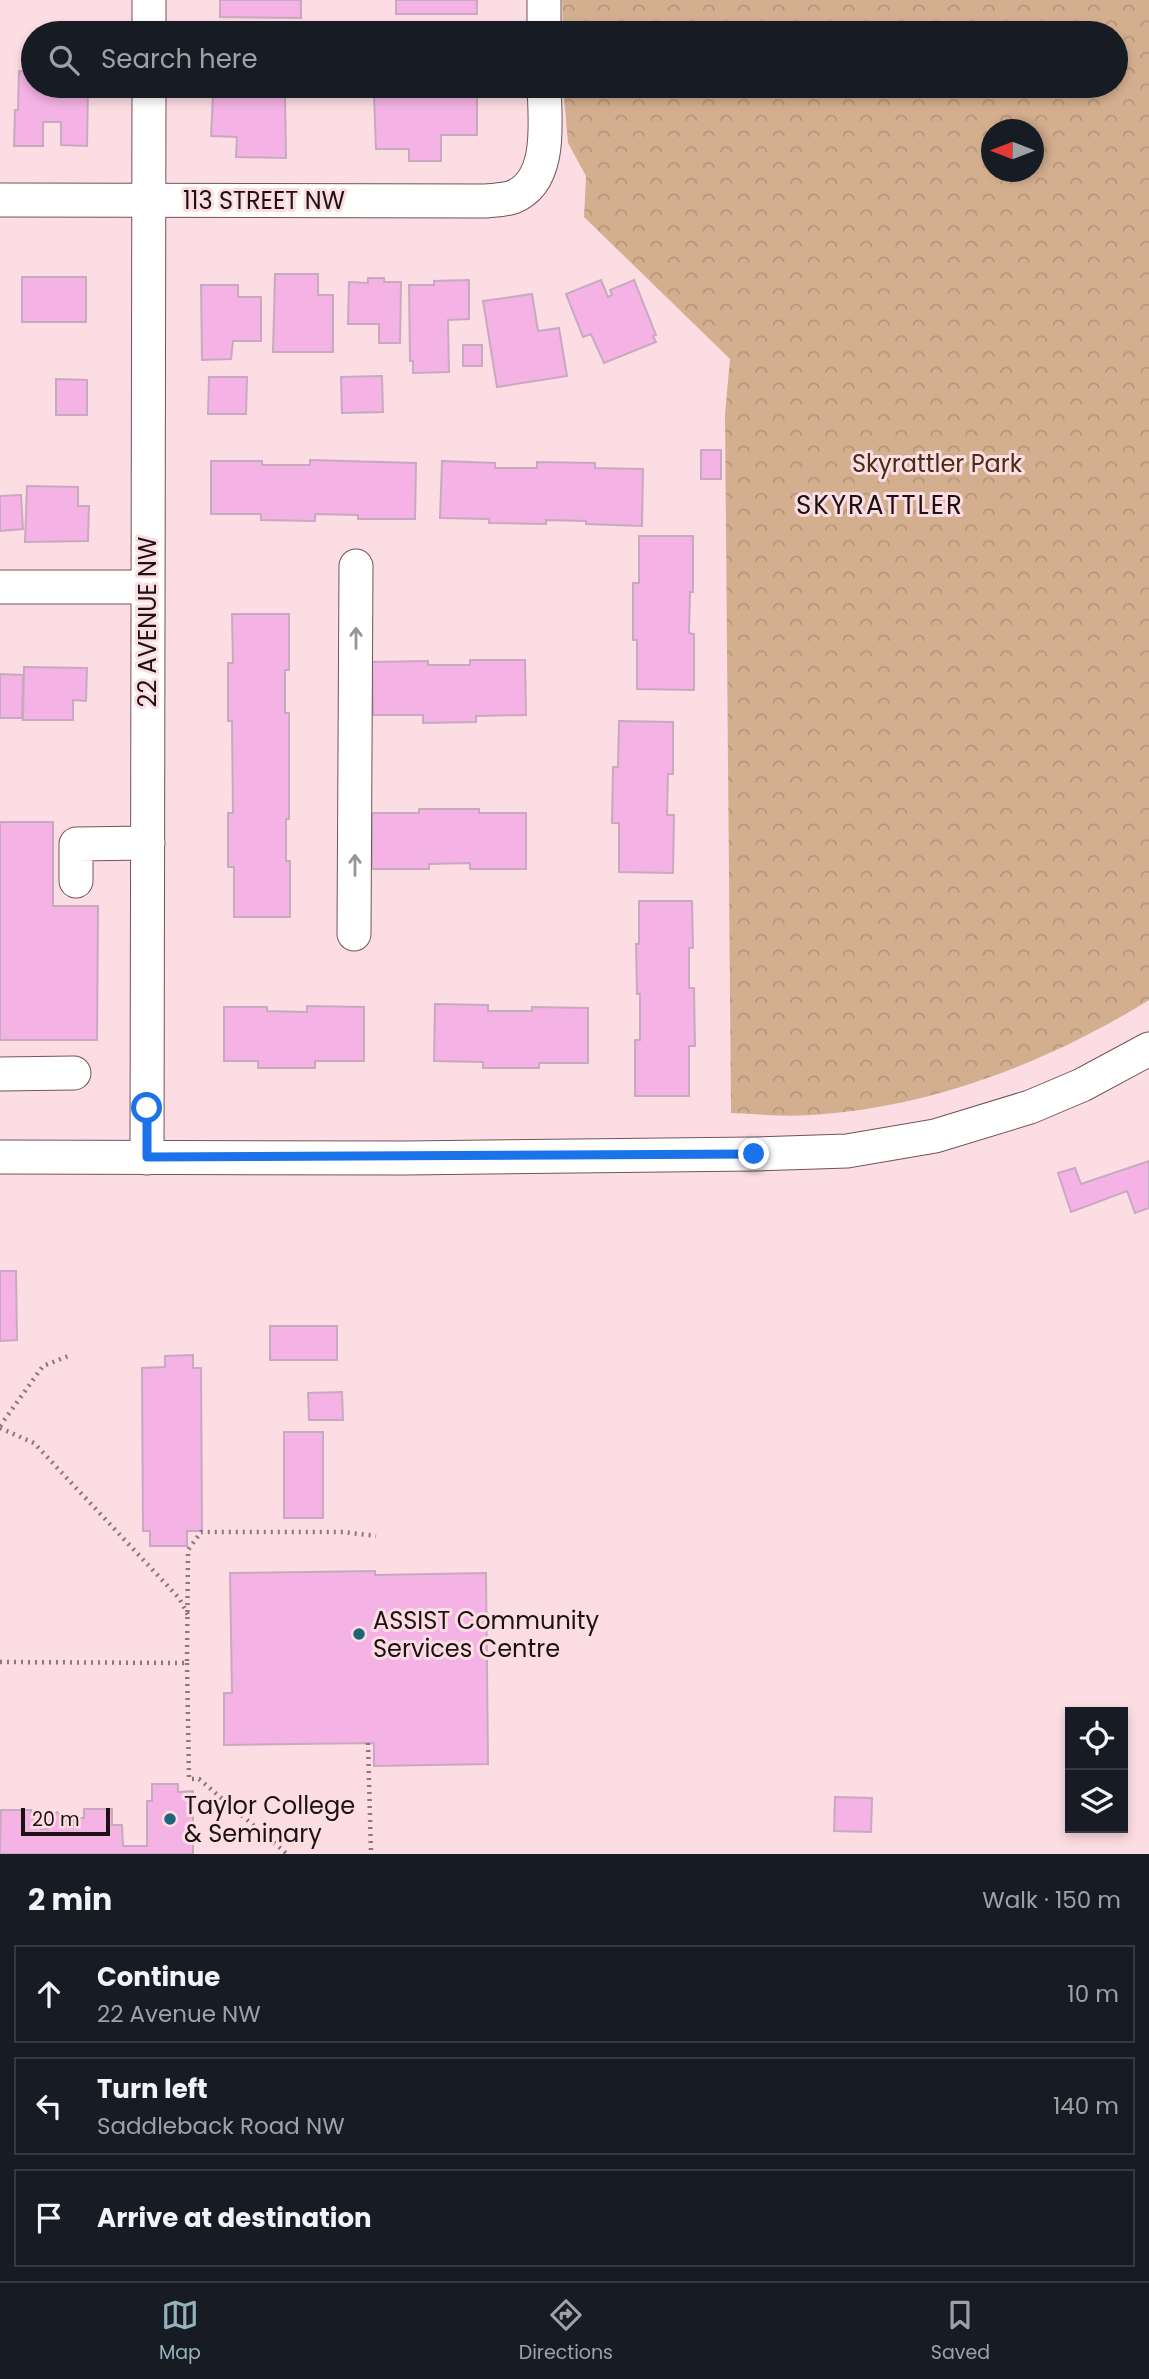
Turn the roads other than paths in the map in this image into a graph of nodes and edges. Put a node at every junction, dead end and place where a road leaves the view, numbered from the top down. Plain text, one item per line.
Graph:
1 (149, 0) edge
2 (544, 0) edge
3 (149, 21) edge
4 (544, 21) edge
5 (149, 98) edge
6 (544, 98) edge
7 (0, 200) edge
8 (149, 200) junction
9 (356, 566) dead end
10 (0, 587) edge
11 (147, 587) junction
12 (148, 844) junction
13 (76, 881) dead end
14 (354, 934) dead end
15 (1149, 1049) edge
16 (74, 1073) dead end
17 (0, 1074) edge
18 (0, 1157) edge
19 (147, 1157) junction

1 - 3 street
2 - 4 street
5 - 8 street, 22 AVENUE NW
6 - 8 street, 113 STREET NW
7 - 8 street, 113 STREET NW
8 - 11 street, 22 AVENUE NW
14 -> 9 street
10 - 11 street
11 - 12 street, 22 AVENUE NW
12 - 13 street
12 - 19 street, 22 AVENUE NW
15 - 19 street
16 - 17 street
18 - 19 street

